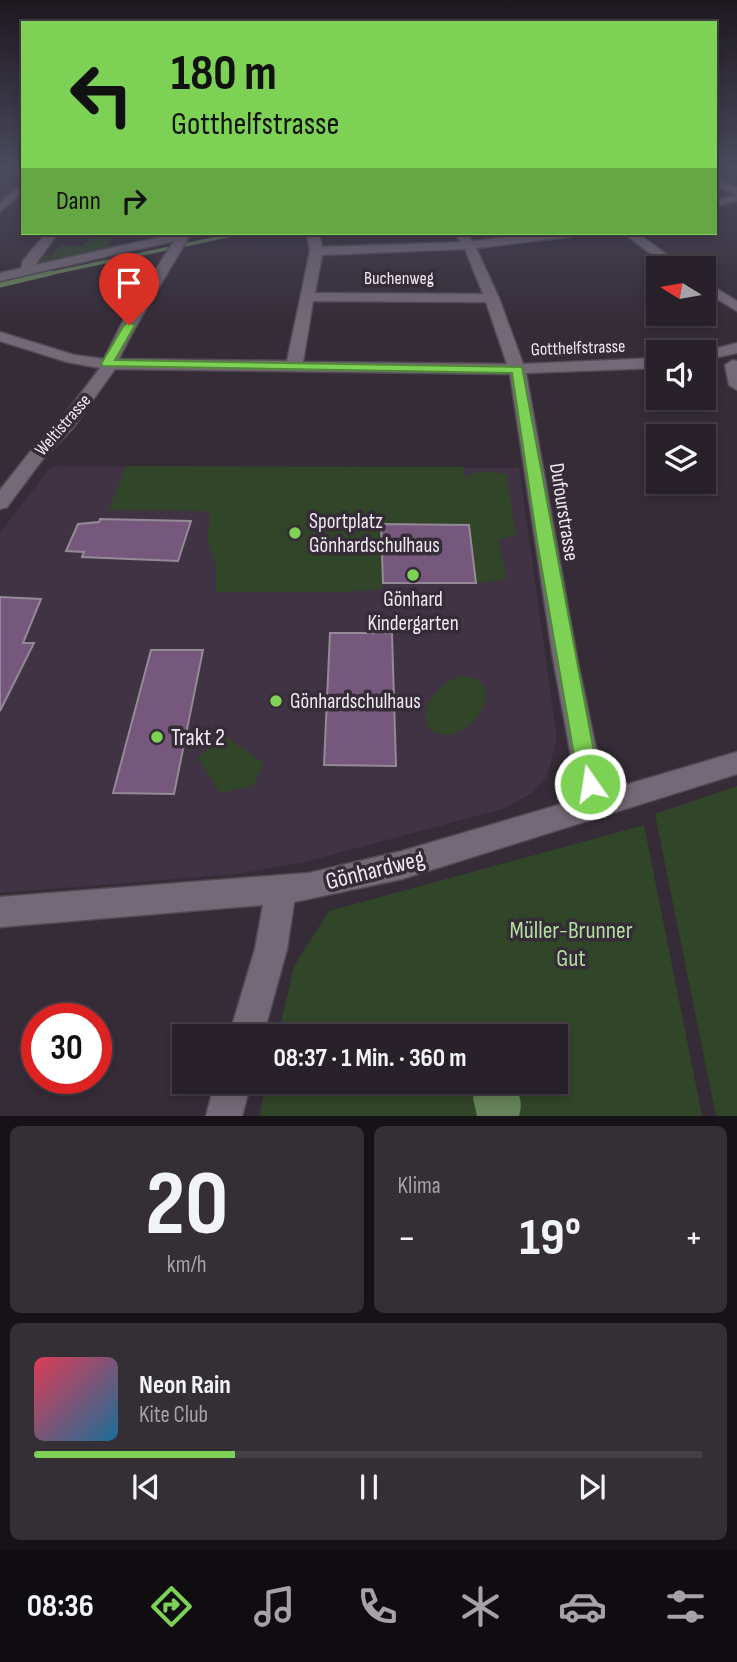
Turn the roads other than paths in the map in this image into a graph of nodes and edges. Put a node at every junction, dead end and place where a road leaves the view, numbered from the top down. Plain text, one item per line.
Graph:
1 (50, 235) edge
2 (313, 235) edge
3 (534, 235) edge
4 (631, 235) edge
5 (184, 238) edge
6 (465, 239) edge
7 (316, 251) junction
8 (662, 256) edge
9 (29, 271) junction
10 (0, 277) edge
11 (716, 293) edge
12 (306, 297) junction
13 (492, 298) junction
14 (737, 307) edge
15 (0, 336) edge
16 (737, 348) edge
17 (716, 353) edge
18 (716, 357) edge
19 (107, 364) junction
20 (646, 364) edge
21 (735, 365) edge
22 (294, 366) junction
23 (517, 369) junction
24 (737, 385) edge
25 (0, 503) edge
26 (737, 763) edge
27 (595, 807) junction
28 (281, 891) junction
29 (0, 912) edge
30 (249, 1024) edge
31 (230, 1094) edge
32 (224, 1116) edge

1 - 9 street
2 - 7 street
3 - 6 street
4 - 8 street
5 - 9 street
5 - 19 street, Weltistrasse
6 - 7 street
6 - 13 street, Dufourstrasse
7 - 12 street
9 - 10 street
11 - 14 street
12 - 13 street, Buchenweg
12 - 22 street
13 - 23 street, Dufourstrasse
15 - 19 street, Gotthelfstrasse
16 - 17 street
18 - 21 street
19 - 22 street, Gotthelfstrasse
19 - 25 street, Weltistrasse
20 - 23 street, Gotthelfstrasse
21 - 24 street
22 - 23 street, Gotthelfstrasse
23 - 27 street, Dufourstrasse
26 - 27 street, Gönhardweg
27 - 28 street, Gönhardweg
28 - 29 street, Gönhardweg
28 - 30 street
31 - 32 street

